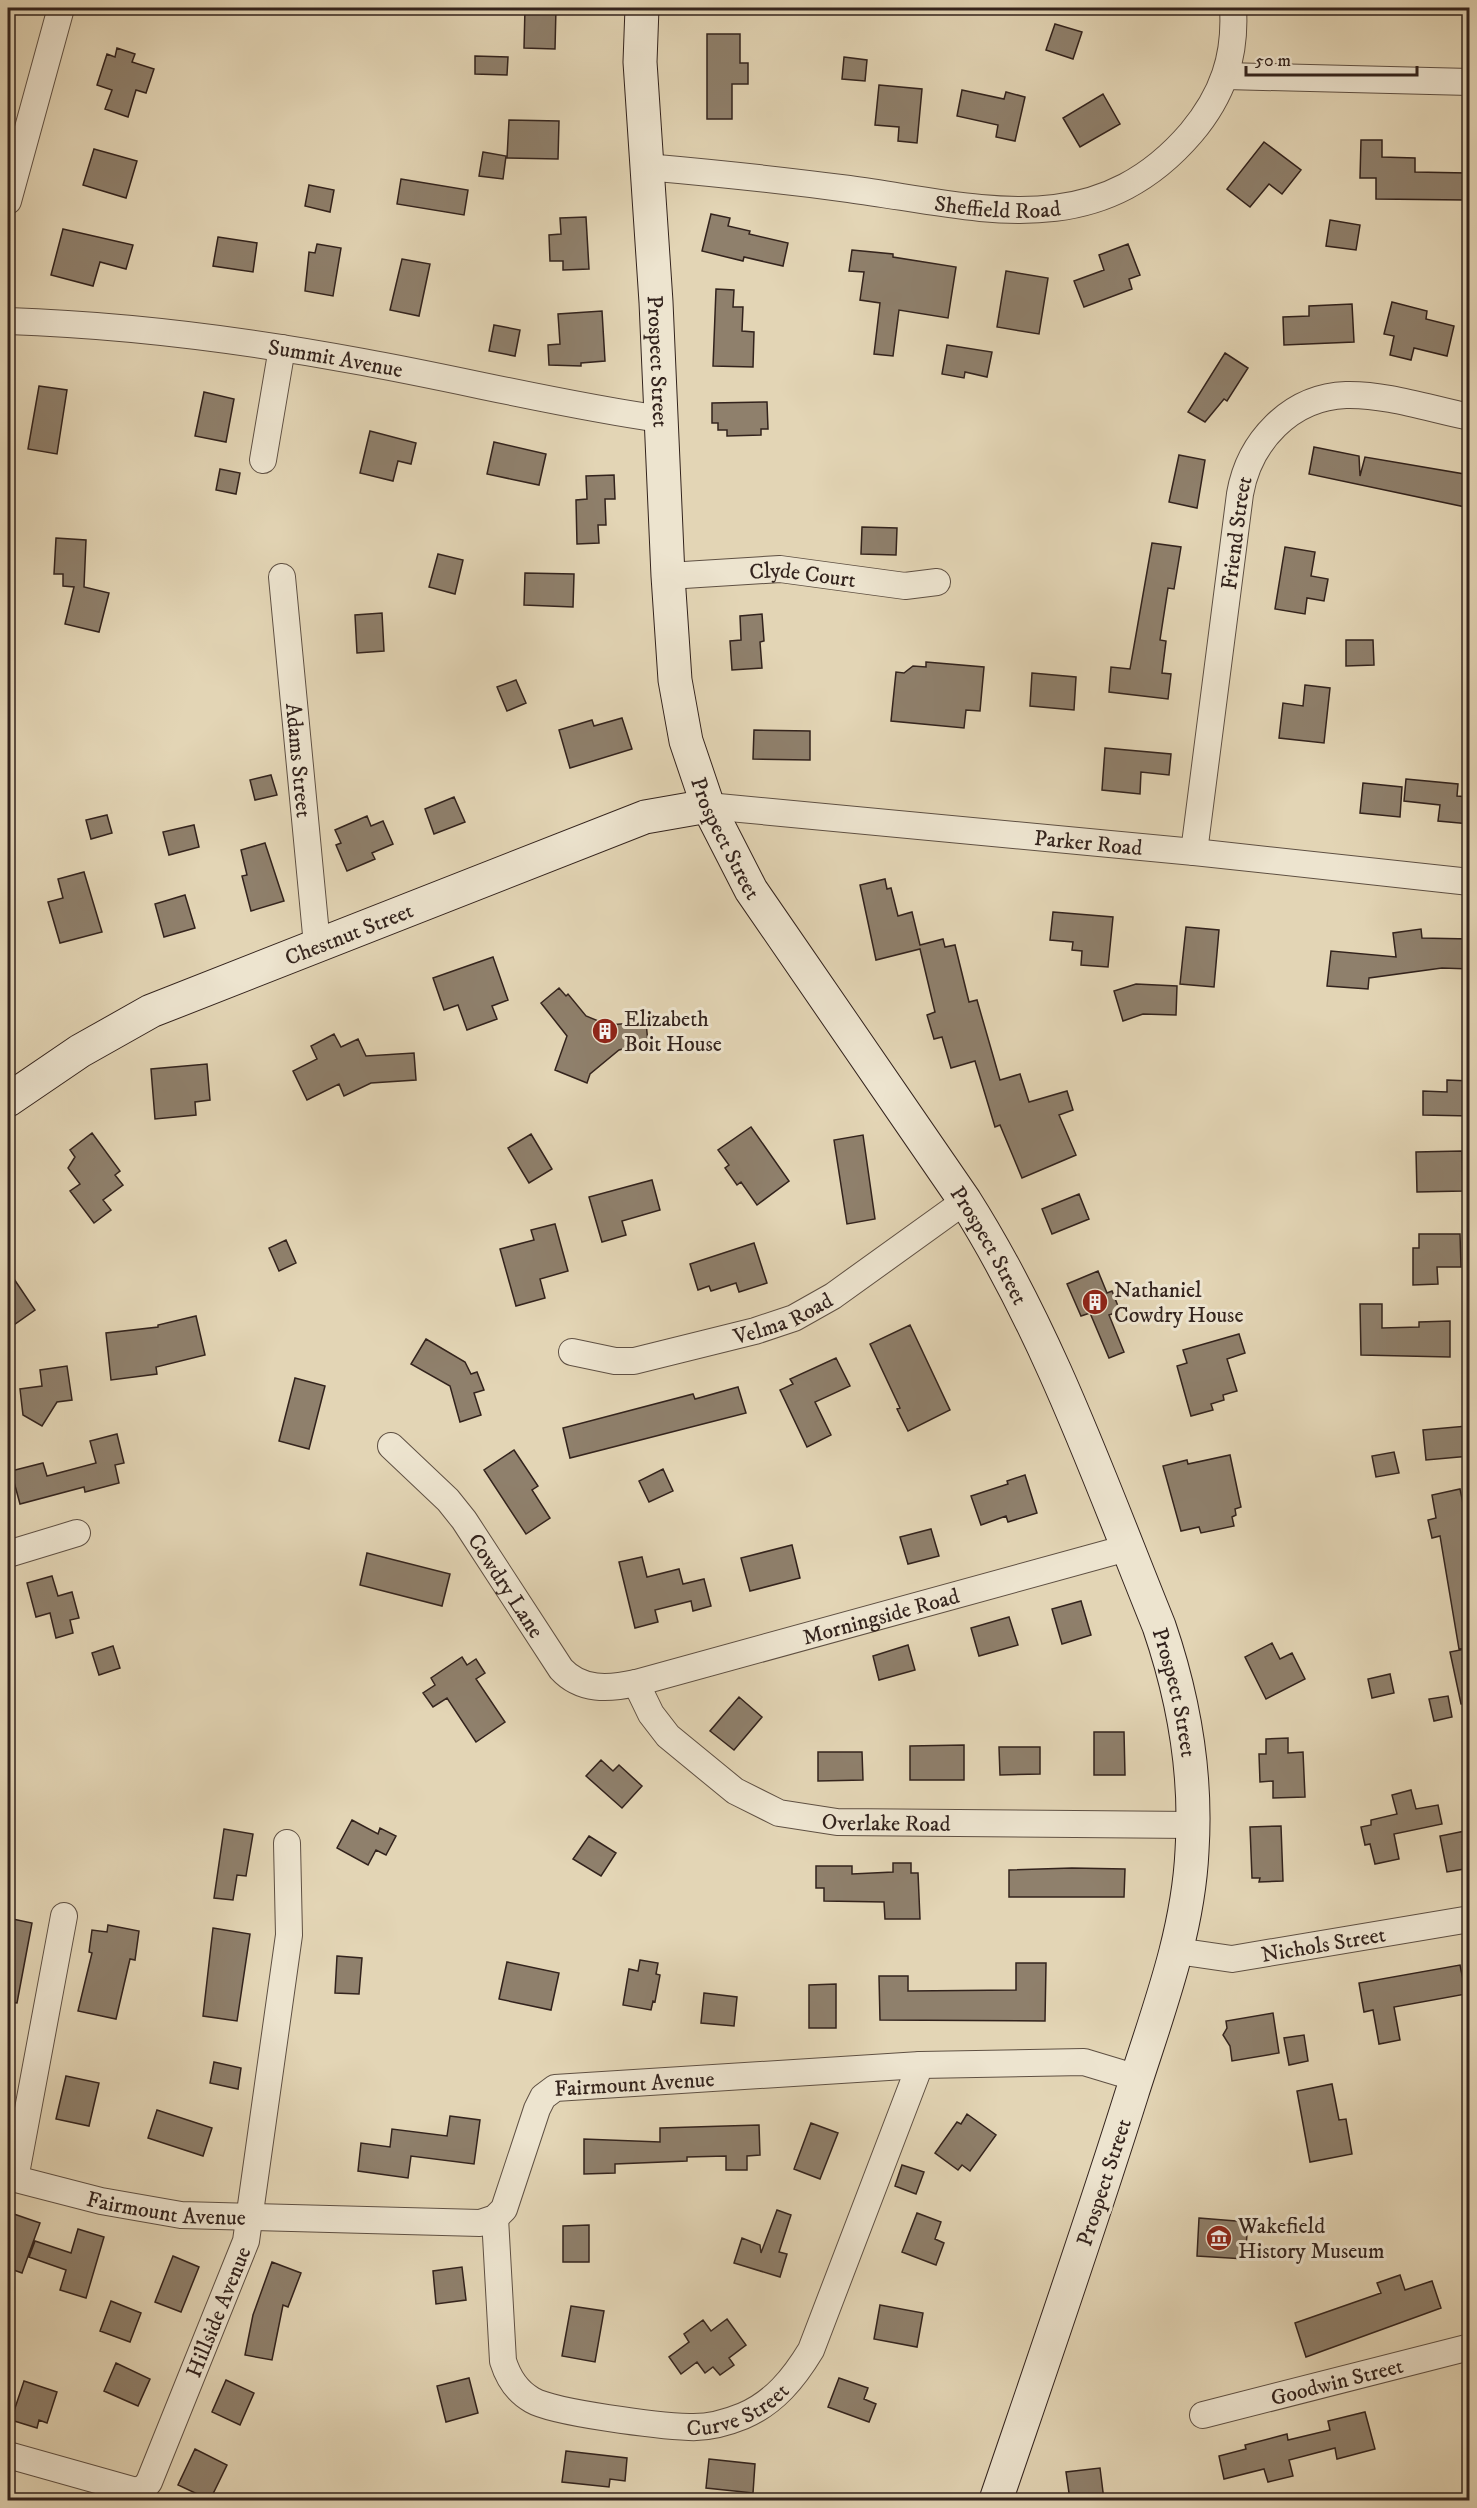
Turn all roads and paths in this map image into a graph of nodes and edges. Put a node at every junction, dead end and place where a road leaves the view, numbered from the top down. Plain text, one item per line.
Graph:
1 (62, 8) edge
2 (642, 8) edge
3 (1233, 8) edge
4 (1226, 76) junction
5 (1470, 82) edge
6 (646, 167) junction
7 (8, 201) edge
8 (8, 321) edge
9 (282, 348) junction
10 (1470, 417) edge
11 (662, 419) junction
12 (262, 460) dead end
13 (668, 576) junction
14 (282, 578) dead end
15 (937, 582) dead end
16 (708, 806) junction
17 (1194, 852) junction
18 (1470, 882) edge
19 (317, 945) junction
20 (8, 1100) edge
21 (965, 1201) junction
22 (572, 1352) dead end
23 (391, 1446) dead end
24 (77, 1533) dead end
25 (1127, 1548) junction
26 (8, 1554) edge
27 (636, 1683) junction
28 (1193, 1825) junction
29 (287, 1843) dead end
30 (64, 1916) dead end
31 (1470, 1919) edge
32 (1177, 1951) junction
33 (920, 2065) junction
34 (1137, 2078) junction
35 (11, 2178) edge
36 (250, 2215) junction
37 (495, 2218) junction
38 (1470, 2347) edge
39 (1203, 2415) dead end
40 (8, 2455) edge
41 (996, 2500) edge

1 - 7 street
2 - 6 main road, Prospect Street
3 - 4 street, Sheffield Road
4 - 5 street
4 - 6 street, Sheffield Road
6 - 11 main road, Prospect Street
8 - 9 street, Summit Avenue
9 - 11 street, Summit Avenue
9 - 12 street
10 - 17 street, Friend Street
11 - 13 main road, Prospect Street
13 - 15 street, Clyde Court
13 - 16 main road, Prospect Street
14 - 19 street, Adams Street
16 - 17 street, Parker Road
16 - 19 main road, Chestnut Street
16 - 21 main road, Prospect Street
17 - 18 street, Parker Road
19 - 20 main road, Chestnut Street
21 - 22 street, Velma Road
21 - 25 main road, Prospect Street
23 - 27 street, Cowdry Lane
24 - 26 street
25 - 27 street, Morningside Road
25 - 28 main road, Prospect Street
27 - 28 street, Overlake Road
28 - 32 main road, Prospect Street
29 - 36 street, Hillside Avenue
30 - 35 street
31 - 32 street, Nichols Street
32 - 34 main road, Prospect Street
33 - 34 street, Fairmount Avenue
33 - 37 street, Fairmount Avenue
33 - 37 street, Curve Street
34 - 41 main road, Prospect Street
35 - 36 street, Fairmount Avenue
36 - 37 street, Fairmount Avenue
36 - 40 street, Hillside Avenue
38 - 39 street, Goodwin Street

